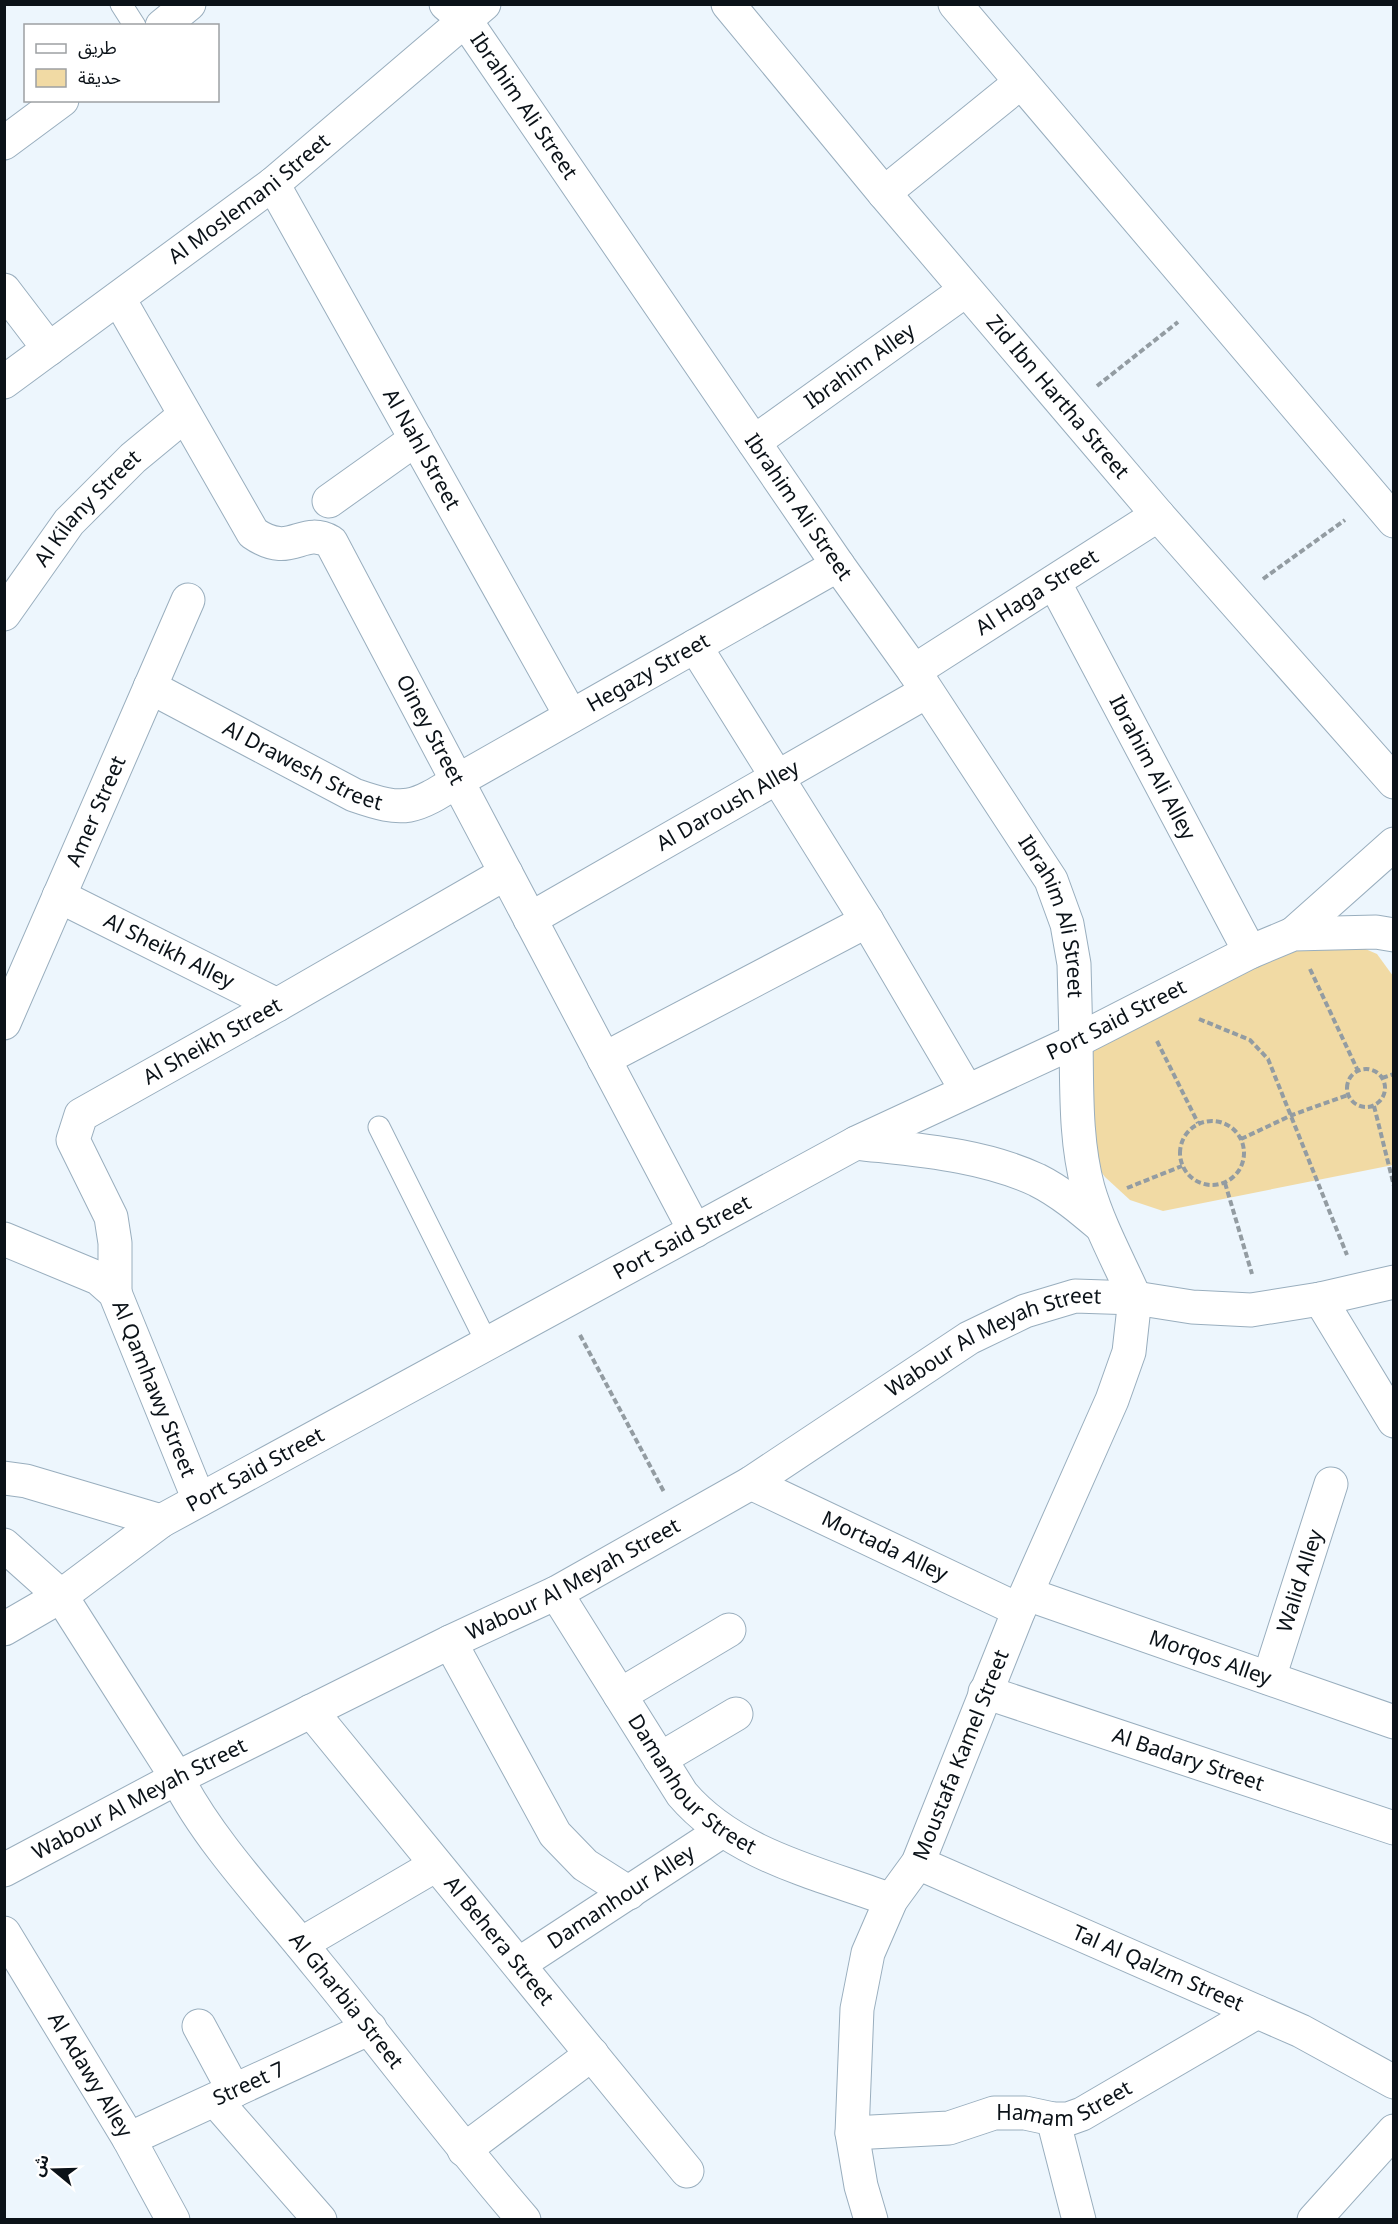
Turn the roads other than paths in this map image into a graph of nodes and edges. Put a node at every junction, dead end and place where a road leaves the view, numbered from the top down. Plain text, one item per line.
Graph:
1 (121, 4) edge
2 (189, 4) edge
3 (728, 4) edge
4 (955, 4) edge
5 (465, 10) edge
6 (134, 24) edge
7 (164, 24) edge
8 (1021, 82) junction
9 (59, 102) edge
10 (4, 143) edge
11 (273, 184) junction
12 (884, 193) junction
13 (4, 290) edge
14 (966, 290) junction
15 (119, 299) junction
16 (49, 348) junction
17 (4, 382) edge
18 (185, 415) junction
19 (416, 439) junction
20 (754, 442) junction
21 (329, 501) dead end
22 (1384, 510) edge
23 (1158, 515) junction
24 (838, 566) junction
25 (1054, 582) junction
26 (188, 600) dead end
27 (4, 615) edge
28 (695, 646) junction
29 (920, 681) junction
30 (150, 687) junction
31 (571, 716) junction
32 (777, 777) junction
33 (459, 780) junction
34 (1394, 782) edge
35 (1394, 844) edge
36 (506, 873) junction
37 (59, 896) junction
38 (530, 919) junction
39 (867, 921) junction
40 (1293, 934) junction
41 (1394, 935) edge
42 (1250, 952) junction
43 (278, 1005) junction
44 (4, 1023) edge
45 (1076, 1041) junction
46 (604, 1059) junction
47 (967, 1091) junction
48 (378, 1127) dead end
49 (856, 1143) junction
50 (1097, 1214) junction
51 (695, 1231) junction
52 (4, 1239) edge
53 (1394, 1282) edge
54 (115, 1293) junction
55 (1135, 1298) junction
56 (1320, 1299) junction
57 (487, 1343) junction
58 (1394, 1420) edge
59 (4, 1478) edge
60 (751, 1483) junction
61 (1330, 1484) dead end
62 (199, 1500) junction
63 (161, 1521) junction
64 (4, 1545) edge
65 (556, 1593) junction
66 (61, 1596) junction
67 (1023, 1602) junction
68 (4, 1629) edge
69 (729, 1630) dead end
70 (450, 1642) junction
71 (1269, 1678) junction
72 (985, 1692) junction
73 (620, 1695) junction
74 (312, 1711) junction
75 (736, 1714) dead end
76 (1394, 1722) edge
77 (660, 1759) junction
78 (177, 1778) junction
79 (1394, 1828) edge
80 (722, 1831) junction
81 (918, 1863) junction
82 (436, 1865) junction
83 (4, 1870) edge
84 (629, 1893) junction
85 (891, 1900) junction
86 (4, 1933) edge
87 (301, 1944) junction
88 (519, 1964) junction
89 (1257, 2012) junction
90 (199, 2026) dead end
91 (370, 2028) junction
92 (592, 2054) junction
93 (1394, 2082) edge
94 (225, 2096) junction
95 (1053, 2119) junction
96 (1394, 2131) edge
97 (852, 2133) junction
98 (129, 2139) junction
99 (464, 2150) junction
100 (687, 2171) dead end
101 (173, 2220) edge
102 (320, 2220) edge
103 (524, 2220) edge
104 (871, 2220) edge
105 (1079, 2220) edge
106 (1314, 2220) edge

1 - 6 lane
2 - 7 street
3 - 12 street, Zid Ibn Hartha Street
4 - 8 street
5 - 11 street, Al Moslemani Street
5 - 20 street, Ibrahim Ali Street
8 - 12 street
8 - 22 street
9 - 10 street
11 - 15 street, Al Moslemani Street
11 - 19 street, Al Nahl Street
12 - 14 street, Zid Ibn Hartha Street
13 - 16 street
14 - 20 street, Ibrahim Alley
14 - 23 street, Zid Ibn Hartha Street
15 - 16 street, Al Moslemani Street
15 - 18 street, Oiney Street
16 - 17 street, Al Moslemani Street
18 - 27 street, Al Kilany Street
18 - 33 street, Oiney Street
19 - 21 street
19 - 31 street, Al Nahl Street
20 - 24 street, Ibrahim Ali Street
23 - 25 street, Al Haga Street
23 - 34 street, Zid Ibn Hartha Street
24 - 28 street, Hegazy Street
24 - 29 street, Ibrahim Ali Street
25 - 29 street, Al Haga Street
25 - 42 street, Ibrahim Ali Alley
26 - 30 street, Amer Street
28 - 31 street, Hegazy Street
28 - 32 street
29 - 32 street, Al Daroush Alley
29 - 45 street, Ibrahim Ali Street
30 - 33 street, Al Drawesh Street
30 - 37 street, Amer Street
31 - 33 street, Hegazy Street
32 - 38 street, Al Daroush Alley
32 - 39 street
33 - 36 street, Oiney Street
35 - 40 street
36 - 38 street, Oiney Street
36 - 43 street, Al Sheikh Street
37 - 43 street, Al Sheikh Alley
37 - 44 street, Amer Street
38 - 46 street, Oiney Street
39 - 46 street
39 - 47 street
40 - 41 street, Port Said Street
40 - 42 street, Port Said Street
42 - 45 street, Port Said Street
43 - 54 street, Al Sheikh Street
45 - 47 street, Port Said Street
45 - 50 street, Ibrahim Ali Street
46 - 51 street, Oiney Street
47 - 49 street, Port Said Street
48 - 57 lane
49 - 50 street
49 - 51 street, Port Said Street
50 - 55 street
51 - 57 street, Port Said Street
52 - 54 street, Al Qamhawy Street
53 - 56 street
54 - 62 street, Al Qamhawy Street
55 - 56 street
55 - 60 street, Wabour Al Meyah Street
55 - 67 street, Moustafa Kamel Street
56 - 58 street
57 - 62 street, Port Said Street
59 - 63 street
60 - 65 street, Wabour Al Meyah Street
60 - 67 street, Mortada Alley
61 - 71 street, Walid Alley
62 - 63 street, Port Said Street
63 - 66 street, Port Said Street
64 - 66 street, Al Gharbia Street
65 - 70 street, Wabour Al Meyah Street
65 - 73 street, Damanhour Street
66 - 68 street, Port Said Street
66 - 78 street, Al Gharbia Street
67 - 71 street, Morqos Alley
67 - 72 street, Moustafa Kamel Street
69 - 73 street
70 - 74 street, Wabour Al Meyah Street
70 - 84 street
71 - 76 street, Morqos Alley
72 - 79 street, Al Badary Street
72 - 81 street, Moustafa Kamel Street
73 - 77 street, Damanhour Street
74 - 78 street, Wabour Al Meyah Street
74 - 82 street, Al Behera Street
75 - 77 street
77 - 80 street, Damanhour Street
78 - 83 street, Wabour Al Meyah Street
78 - 87 street, Al Gharbia Street
80 - 84 street, Damanhour Alley
80 - 85 street, Damanhour Street
81 - 85 street, Moustafa Kamel Street
81 - 89 street, Tal Al Qalzm Street
82 - 87 street
82 - 88 street, Al Behera Street
84 - 88 street, Damanhour Alley
85 - 97 street, Moustafa Kamel Street
86 - 98 street, Al Adawy Alley
87 - 91 street, Al Gharbia Street
88 - 92 street, Al Behera Street
89 - 93 street, Tal Al Qalzm Street
89 - 95 street, Hamam Street
90 - 94 street
91 - 94 street, Street 7
91 - 99 street, Al Gharbia Street
92 - 99 street
92 - 100 street, Al Behera Street
94 - 98 street, Street 7
94 - 102 street
95 - 97 street, Hamam Street
95 - 105 street
96 - 106 street
97 - 104 street, Moustafa Kamel Street
98 - 101 street, Al Adawy Alley
99 - 103 street, Al Gharbia Street

